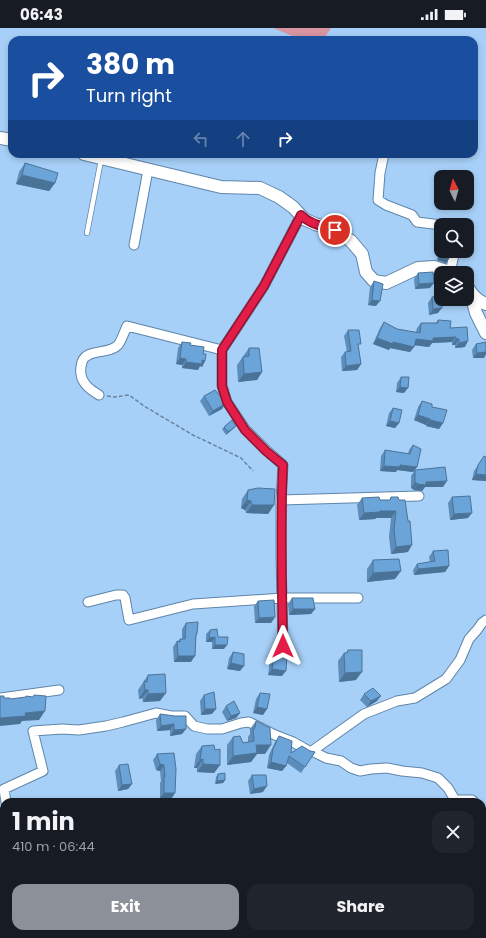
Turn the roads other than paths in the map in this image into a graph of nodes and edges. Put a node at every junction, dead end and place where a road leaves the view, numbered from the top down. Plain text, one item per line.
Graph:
1 (98, 158) edge
2 (383, 158) edge
3 (102, 159) junction
4 (148, 170) junction
5 (301, 215) junction
6 (434, 225) edge
7 (88, 233) dead end
8 (134, 245) dead end
9 (434, 267) edge
10 (474, 295) edge
11 (486, 304) edge
12 (474, 306) edge
13 (486, 332) edge
14 (222, 350) junction
15 (99, 395) road end
16 (419, 496) dead end
17 (281, 500) junction
18 (283, 598) junction
19 (358, 598) dead end
20 (88, 602) dead end
21 (486, 620) edge
22 (283, 646) dead end
23 (59, 690) dead end
24 (0, 698) edge
25 (312, 751) junction
26 (5, 798) edge
27 (455, 798) edge

1 - 3 street
2 - 6 street
3 - 4 street
3 - 7 lane
4 - 5 street
4 - 8 street
5 - 9 street
5 - 14 street
10 - 11 street
12 - 13 street
14 - 15 street
14 - 17 street
16 - 17 street
17 - 18 street
18 - 19 street
18 - 20 street
18 - 22 street
21 - 25 street
23 - 24 street
25 - 26 street
25 - 27 street

